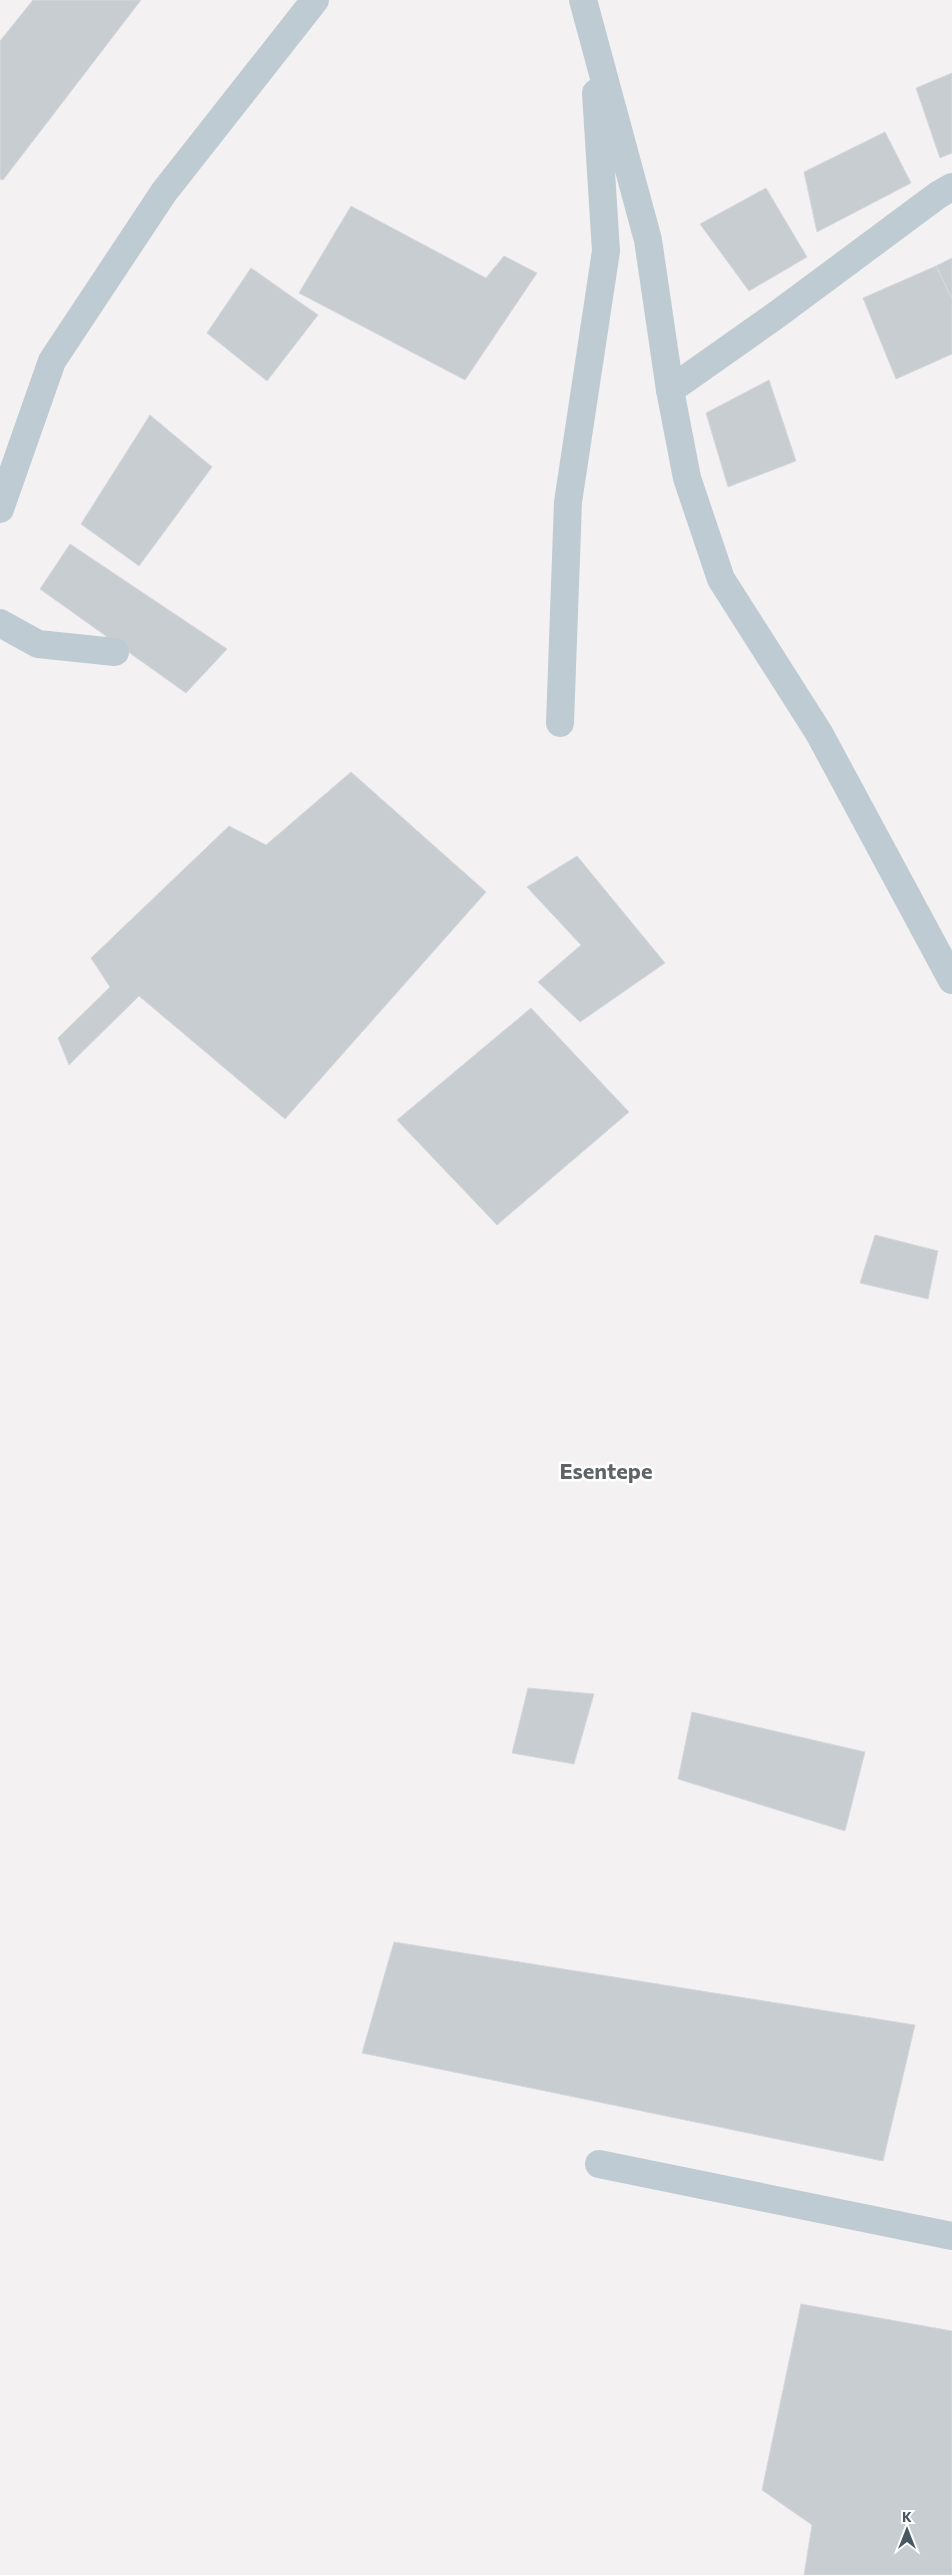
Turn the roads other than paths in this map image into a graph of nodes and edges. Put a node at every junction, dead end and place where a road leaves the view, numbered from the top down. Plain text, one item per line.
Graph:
1 (316, 0) edge
2 (583, 0) edge
3 (592, 34) junction
4 (952, 187) edge
5 (670, 390) junction
6 (0, 509) edge
7 (0, 623) edge
8 (114, 652) dead end
9 (560, 723) dead end
10 (952, 980) edge
11 (599, 2164) dead end
12 (952, 2236) edge

1 - 6 street
2 - 3 street
3 - 5 street
3 - 9 street
4 - 5 street
5 - 10 street
7 - 8 street
11 - 12 street

